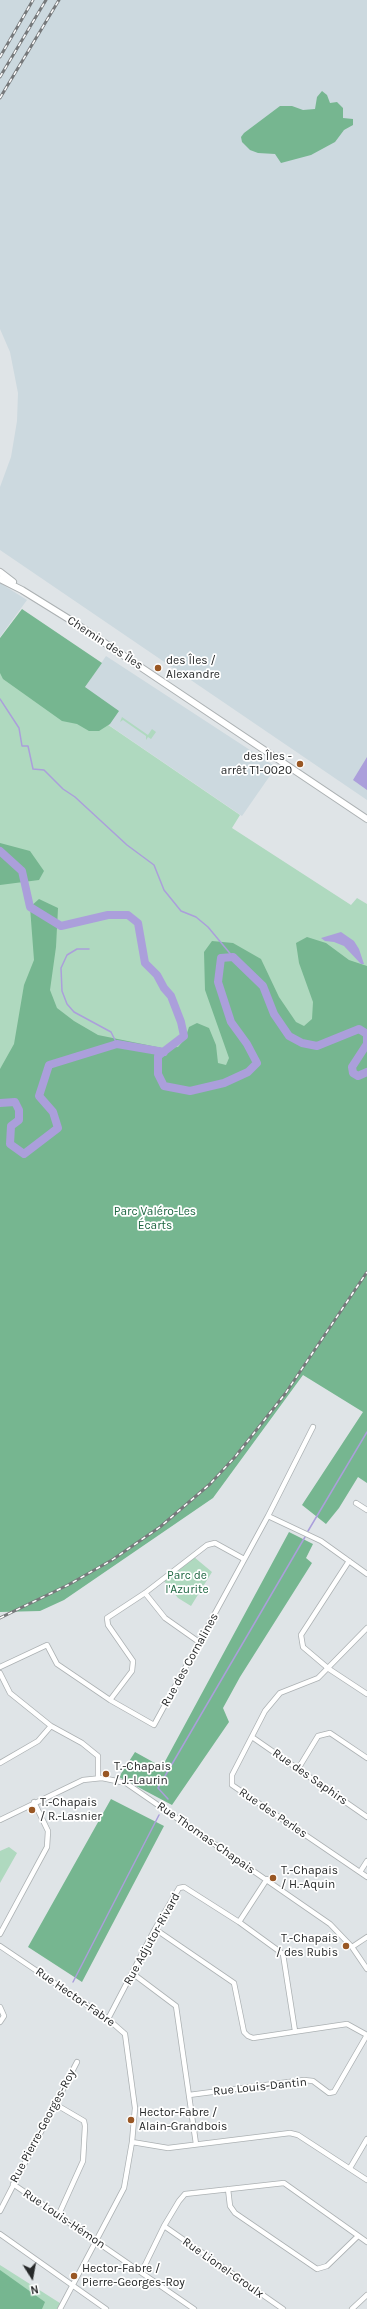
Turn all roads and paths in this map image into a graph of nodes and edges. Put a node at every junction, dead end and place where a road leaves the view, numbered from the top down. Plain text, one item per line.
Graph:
1 (0, 572) edge
2 (0, 579) edge
3 (22, 590) junction
4 (367, 818) edge
5 (313, 1427) dead end
6 (356, 1503) dead end
7 (367, 1510) edge
8 (268, 1516) junction
9 (244, 1559) junction
10 (348, 1561) junction
11 (367, 1574) edge
12 (145, 1593) junction
13 (367, 1628) edge
14 (199, 1642) junction
15 (0, 1667) edge
16 (329, 1669) junction
17 (0, 1673) edge
18 (367, 1694) edge
19 (110, 1700) junction
20 (51, 1726) junction
21 (252, 1738) junction
22 (367, 1758) edge
23 (1, 1760) edge
24 (298, 1769) junction
25 (98, 1778) junction
26 (34, 1802) junction
27 (367, 1817) edge
28 (0, 1820) edge
29 (367, 1861) edge
30 (360, 1872) junction
31 (367, 1877) edge
32 (267, 1880) junction
33 (239, 1922) junction
34 (155, 1929) junction
35 (0, 1934) edge
36 (367, 1937) edge
37 (0, 1946) edge
38 (352, 1947) junction
39 (367, 1969) edge
40 (132, 1974) junction
41 (0, 2007) edge
42 (108, 2019) junction
43 (0, 2022) edge
44 (295, 2031) junction
45 (367, 2035) edge
46 (77, 2062) dead end
47 (189, 2095) junction
48 (55, 2104) junction
49 (367, 2139) edge
50 (132, 2142) junction
51 (196, 2144) junction
52 (350, 2168) junction
53 (367, 2180) edge
54 (13, 2184) junction
55 (228, 2189) junction
56 (0, 2211) edge
57 (59, 2214) junction
58 (164, 2226) junction
59 (0, 2234) edge
60 (358, 2236) junction
61 (97, 2242) junction
62 (367, 2242) edge
63 (142, 2271) junction
64 (73, 2286) junction
65 (367, 2295) edge
66 (60, 2309) edge
67 (106, 2309) edge
68 (194, 2309) edge
69 (283, 2309) edge
70 (352, 2309) edge

1 - 3 main road, Chemin des Îles
2 - 3 main road, Chemin des Îles
3 - 4 main road, Chemin des Îles
5 - 8 street, Rue des Cornalines
6 - 7 street
8 - 9 street, Rue des Cornalines
8 - 10 street
9 - 12 street
9 - 14 street, Rue des Cornalines
10 - 11 street
10 - 16 street
12 - 14 street
12 - 19 street
13 - 16 street, Rue des Perles
14 - 19 street, Rue des Cornalines
15 - 19 street, Rue des Cornalines
16 - 18 street
16 - 21 street, Rue des Perles
17 - 20 street
20 - 23 street
20 - 25 street
21 - 24 street, Rue des Saphirs
21 - 30 street, Rue des Perles
22 - 24 street
24 - 27 street, Rue des Saphirs
25 - 26 street, Rue Thomas-Chapais
25 - 32 street, Rue Thomas-Chapais
26 - 28 street, Rue Thomas-Chapais
26 - 35 street
29 - 30 street
30 - 31 street, Rue des Perles
32 - 33 street
32 - 38 street, Rue Thomas-Chapais
33 - 34 street, Rue Adjutor-Rivard
33 - 44 street, Rue Adjutor-Rivard
34 - 40 street, Rue Adjutor-Rivard
34 - 44 street
36 - 38 street
37 - 42 street, Rue Hector-Fabre
38 - 39 street, Rue Thomas-Chapais
40 - 42 street, Rue Adjutor-Rivard
40 - 47 street
41 - 43 street
42 - 50 street, Rue Hector-Fabre
44 - 45 street
45 - 47 street, Rue Louis-Dantin
46 - 48 street, Rue Pierre-Georges-Roy
47 - 51 street
48 - 54 street, Rue Pierre-Georges-Roy
48 - 57 street
49 - 52 street
50 - 51 street
50 - 61 street, Rue Hector-Fabre
51 - 52 street
52 - 53 street
54 - 56 street, Rue Pierre-Georges-Roy
54 - 57 street, Rue Louis-Hémon
55 - 58 street
55 - 60 street
55 - 60 street
57 - 61 street, Rue Louis-Hémon
58 - 63 street
58 - 69 street, Rue Lionel-Groulx
59 - 64 street
60 - 62 street
61 - 63 street, Rue Louis-Hémon
61 - 64 street, Rue Hector-Fabre
63 - 68 street, Rue Louis-Hémon
64 - 66 street, Rue Hector-Fabre
64 - 67 street
65 - 70 street

